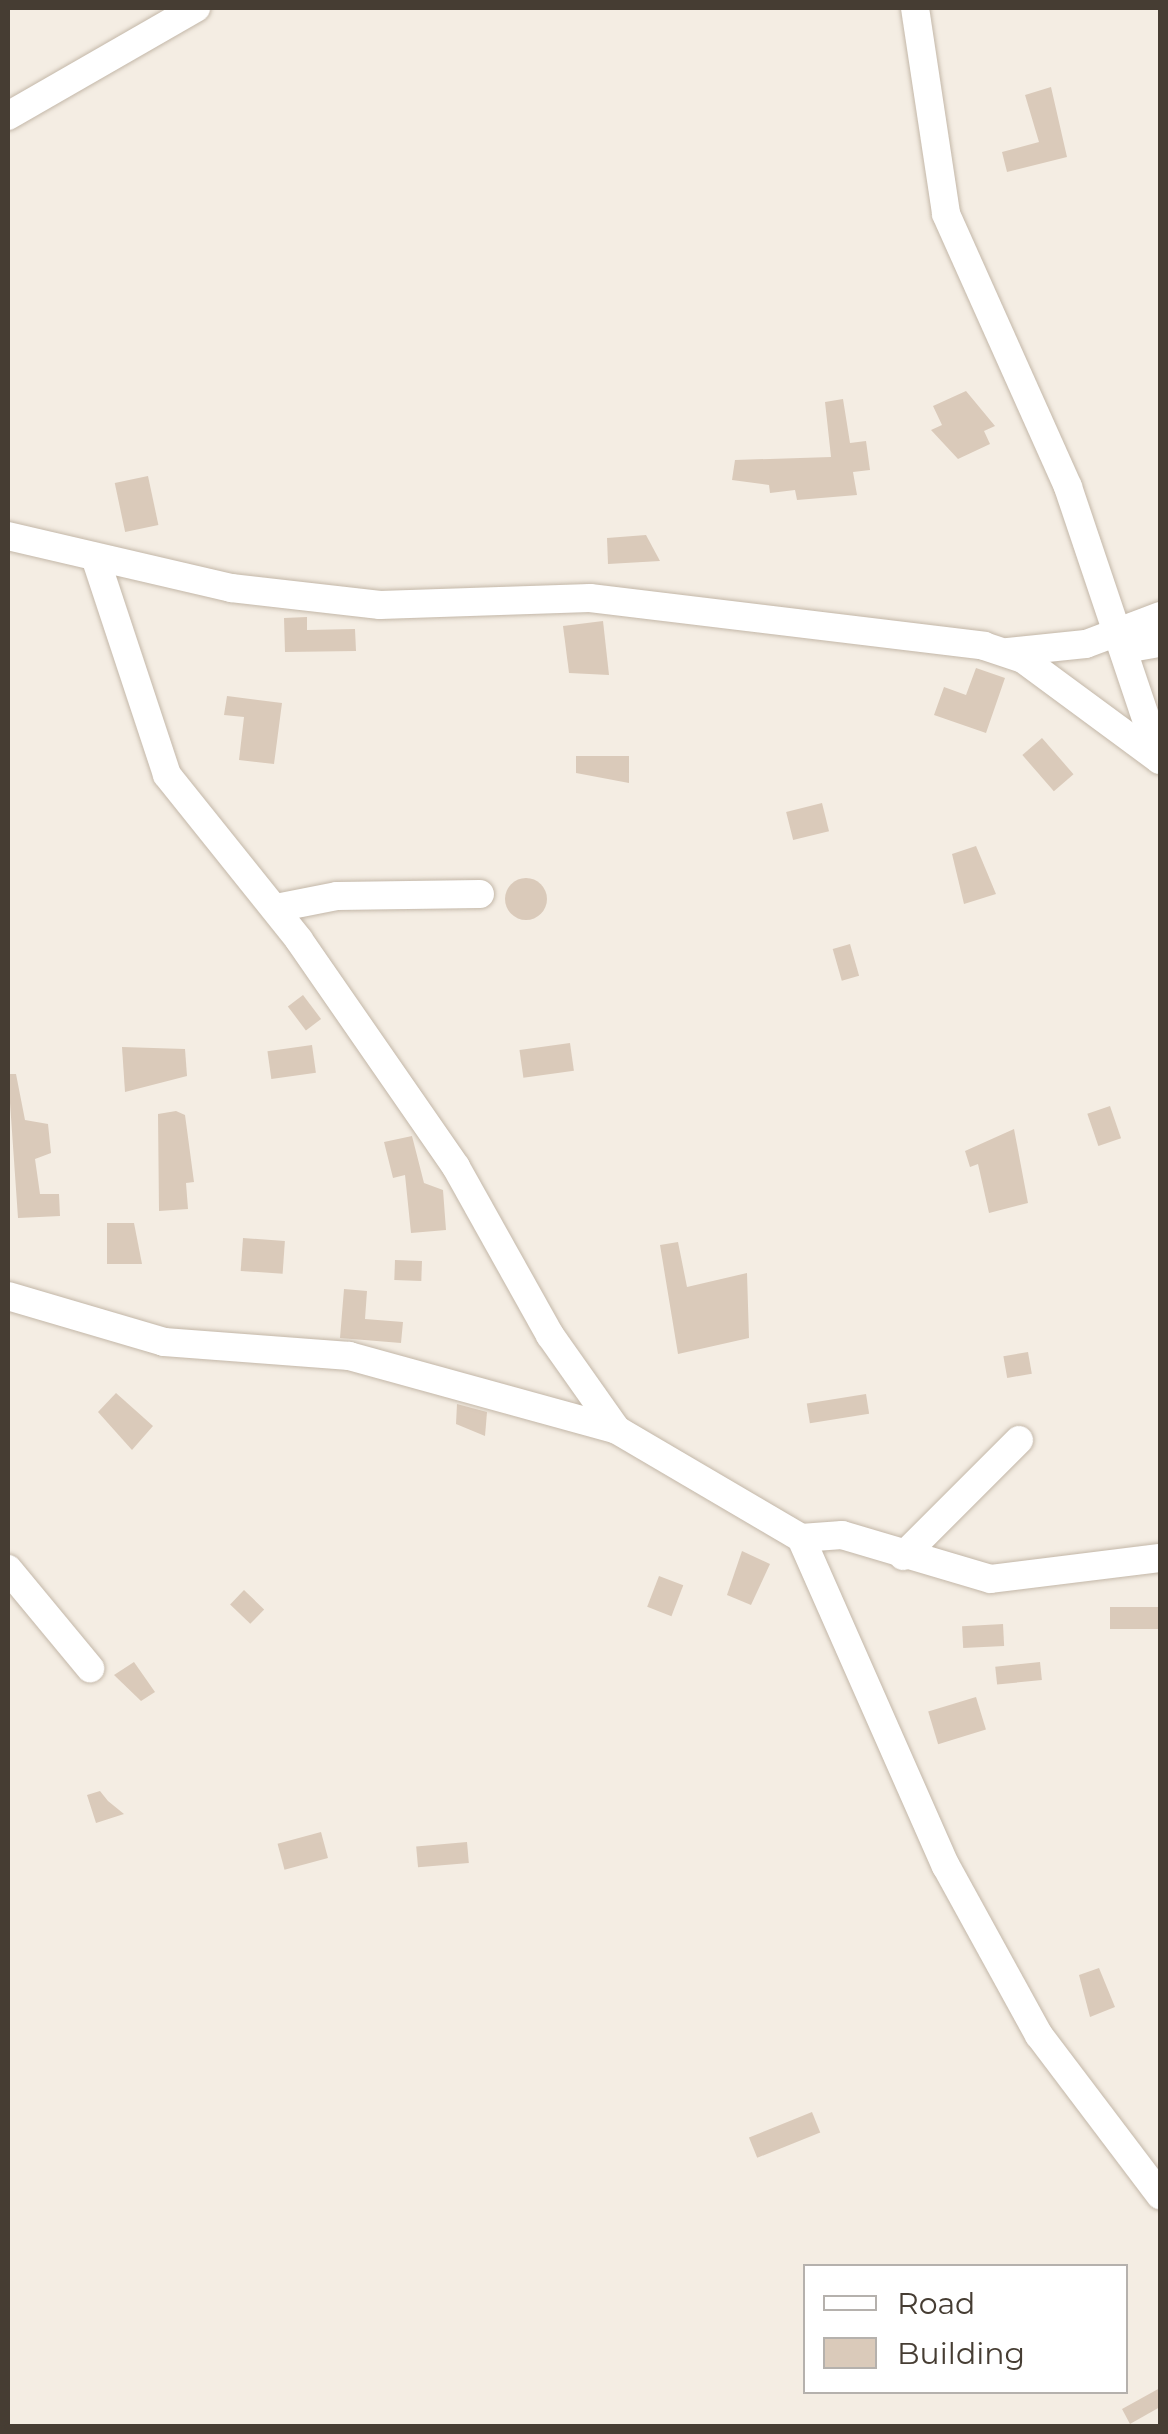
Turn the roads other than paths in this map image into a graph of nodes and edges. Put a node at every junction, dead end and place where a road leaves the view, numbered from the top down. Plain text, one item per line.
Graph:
1 (196, 8) edge
2 (915, 8) edge
3 (8, 116) edge
4 (8, 536) edge
5 (96, 560) junction
6 (1160, 616) edge
7 (1120, 638) junction
8 (1160, 643) edge
9 (1008, 652) junction
10 (1160, 760) edge
11 (480, 894) dead end
12 (276, 908) junction
13 (8, 1296) edge
14 (617, 1430) junction
15 (1019, 1440) dead end
16 (801, 1538) junction
17 (903, 1556) junction
18 (1160, 1558) edge
19 (8, 1569) edge
20 (90, 1668) dead end
21 (1160, 2194) edge

1 - 3 street
2 - 7 street
4 - 5 street
5 - 9 street
5 - 12 street
6 - 7 street
7 - 8 street
7 - 9 street
7 - 10 street
9 - 10 street
11 - 12 street
12 - 14 street
13 - 14 street
14 - 16 street
15 - 17 street
16 - 17 street
16 - 21 street
17 - 18 street
19 - 20 street

